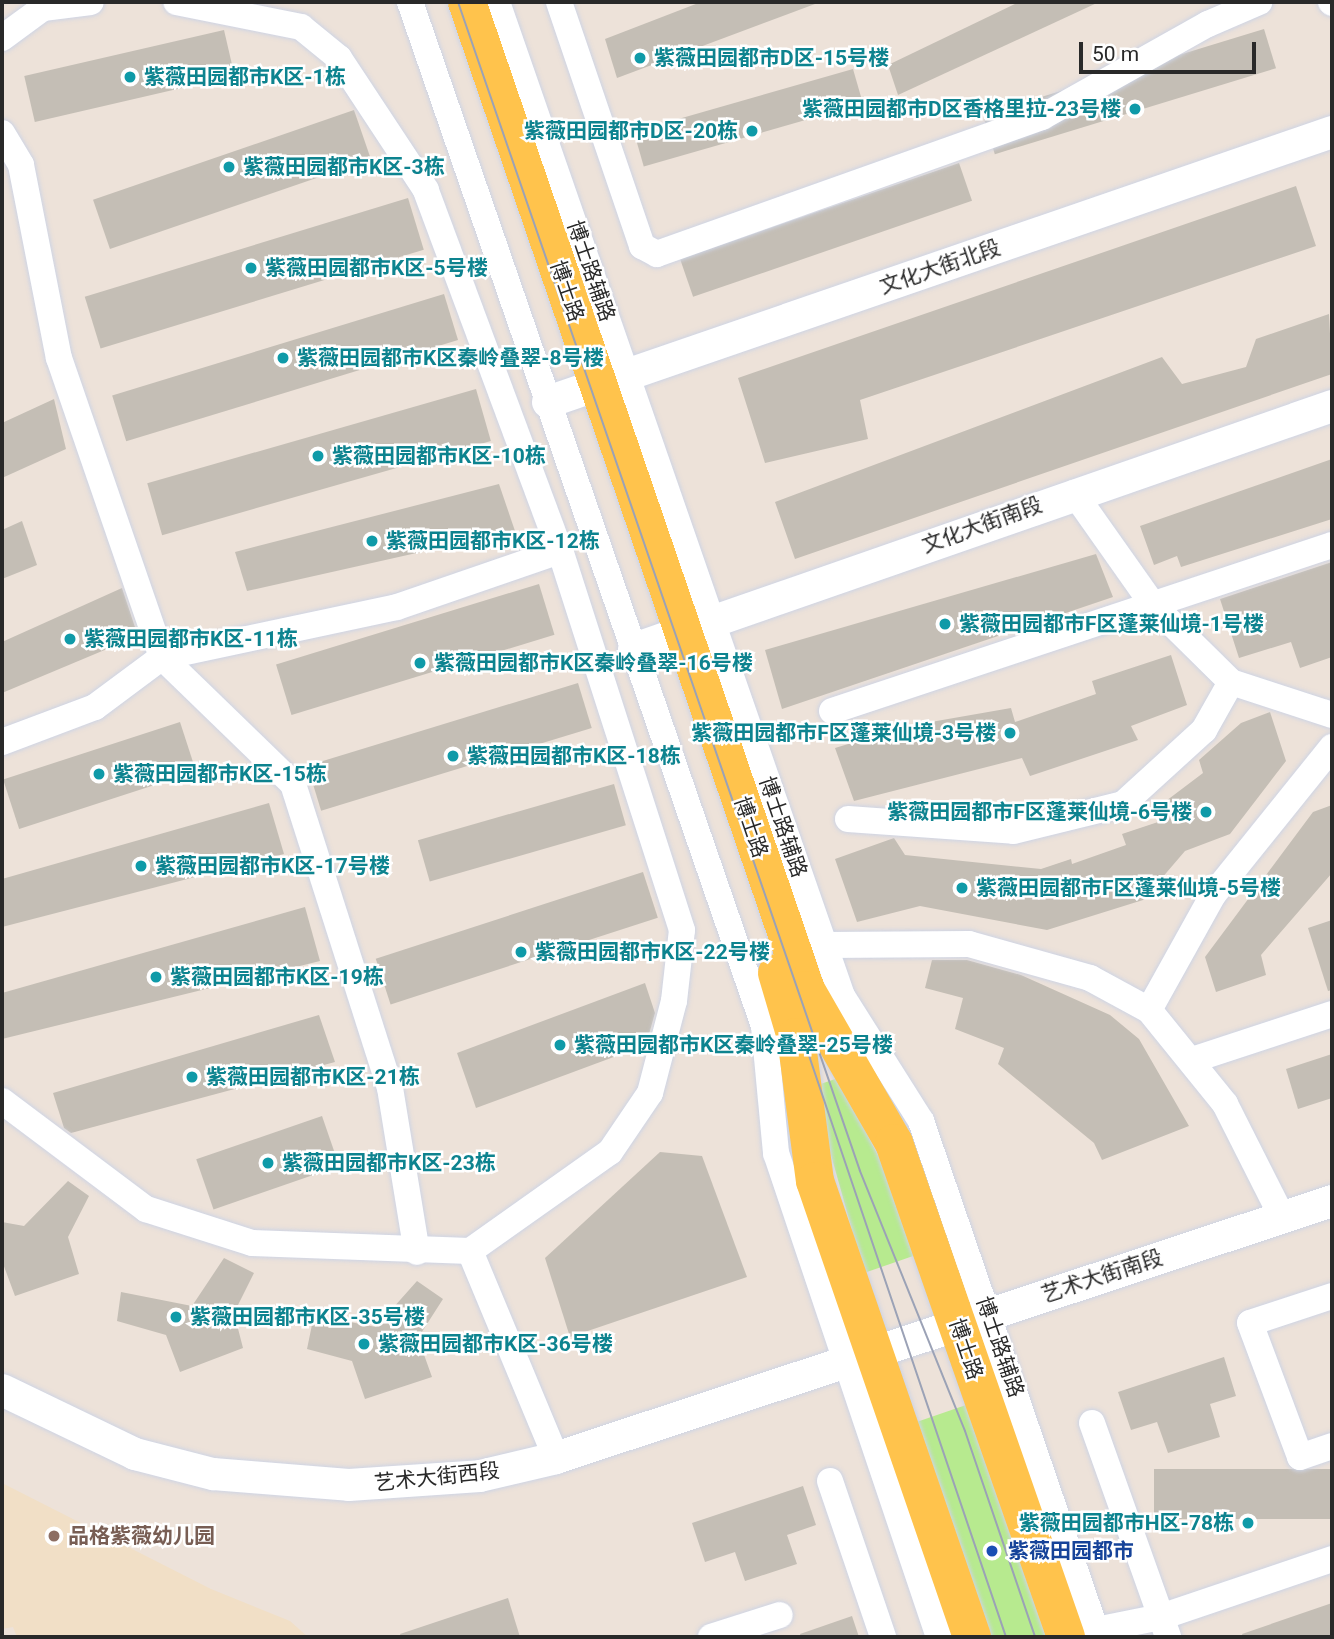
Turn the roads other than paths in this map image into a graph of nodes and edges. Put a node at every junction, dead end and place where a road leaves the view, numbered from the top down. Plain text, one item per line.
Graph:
1 (91, 2) edge
2 (176, 2) edge
3 (410, 2) edge
4 (442, 2) edge
5 (467, 2) edge
6 (498, 2) edge
7 (559, 2) edge
8 (1259, 2) edge
9 (42, 5) edge
10 (2, 38) edge
11 (1332, 132) edge
12 (2, 133) edge
13 (588, 388) junction
14 (1332, 406) edge
15 (1074, 493) junction
16 (1332, 545) edge
17 (560, 551) junction
18 (1153, 605) junction
19 (673, 635) junction
20 (162, 657) junction
21 (1231, 682) junction
22 (832, 711) dead end
23 (1332, 715) edge
24 (2, 742) edge
25 (1332, 747) edge
26 (848, 819) dead end
27 (824, 945) junction
28 (1149, 1010) junction
29 (1332, 1014) edge
30 (1192, 1060) junction
31 (2, 1101) edge
32 (1332, 1201) edge
33 (1282, 1217) junction
34 (470, 1251) junction
35 (416, 1252) junction
36 (1332, 1296) edge
37 (973, 1319) junction
38 (858, 1358) junction
39 (2, 1390) edge
40 (1092, 1423) dead end
41 (1332, 1446) edge
42 (556, 1458) junction
43 (830, 1481) dead end
44 (1332, 1559) edge
45 (780, 1615) dead end
46 (1164, 1627) edge
47 (1087, 1635) edge
48 (711, 1637) edge
49 (883, 1637) edge
50 (939, 1637) edge
51 (972, 1637) edge

1 - 9 street
2 - 17 street
3 - 13 street, 博士路辅路
4 - 13 main road, 博士路
5 - 13 main road, 博士路
6 - 13 street, 博士路辅路
7 - 8 street
9 - 10 street
11 - 13 street, 文化大街北段
12 - 20 street
13 - 19 main road, 博士路
13 - 19 street, 博士路辅路
14 - 15 street, 文化大街南段
15 - 18 street
15 - 19 street, 文化大街南段
16 - 18 street
17 - 20 street
17 - 34 street
18 - 21 street
18 - 22 street
19 - 27 street, 博士路辅路
19 - 37 main road, 博士路
19 - 38 main road, 博士路
20 - 24 street
20 - 35 street
21 - 23 street
21 - 26 street
25 - 28 street
27 - 28 street
27 - 37 street, 博士路辅路
28 - 30 street
29 - 30 street
30 - 33 street
31 - 35 street
32 - 33 street, 艺术大街南段
33 - 37 street, 艺术大街南段
34 - 35 street
34 - 42 street
36 - 41 street
37 - 38 street, 艺术大街南段
37 - 47 main road, 博士路
38 - 42 street, 艺术大街西段
38 - 50 street
38 - 51 main road, 博士路
39 - 42 street, 艺术大街西段
40 - 46 street
43 - 49 street
44 - 46 street
45 - 48 street
46 - 47 street

